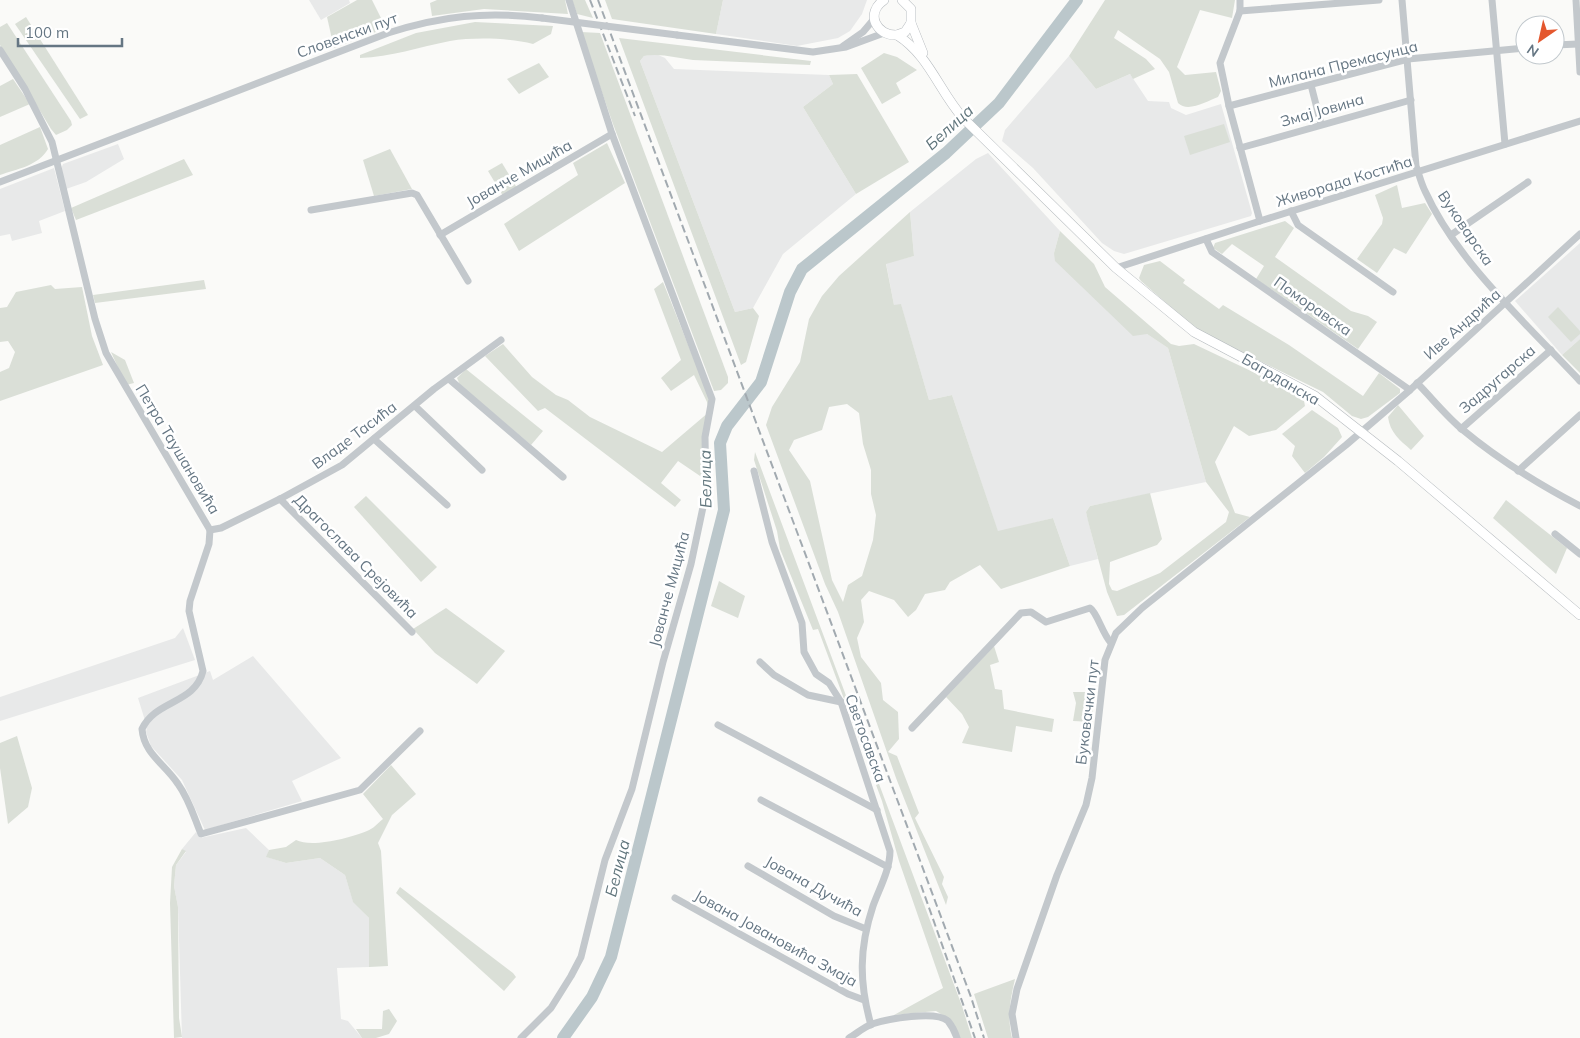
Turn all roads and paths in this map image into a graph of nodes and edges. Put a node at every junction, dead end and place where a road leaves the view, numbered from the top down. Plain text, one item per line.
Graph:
1 (569, 0) edge
2 (884, 0) edge
3 (1240, 0) edge
4 (1379, 0) edge
5 (1402, 0) edge
6 (1492, 0) edge
7 (1576, 0) edge
8 (905, 1) edge
9 (1314, 2) edge
10 (876, 4) edge
11 (1240, 11) junction
12 (874, 19) junction
13 (911, 23) junction
14 (884, 33) junction
15 (897, 35) junction
16 (1578, 44) junction
17 (1565, 45) edge
18 (840, 48) junction
19 (1515, 49) edge
20 (0, 50) edge
21 (1496, 51) junction
22 (1408, 59) junction
23 (927, 62) junction
24 (1580, 72) edge
25 (1311, 85) junction
26 (1411, 100) junction
27 (1229, 106) junction
28 (1580, 121) edge
29 (1321, 124) junction
30 (612, 134) junction
31 (1505, 144) junction
32 (1240, 148) junction
33 (57, 160) junction
34 (1418, 173) junction
35 (0, 182) edge
36 (1528, 182) dead end
37 (312, 210) dead end
38 (1290, 211) junction
39 (1260, 221) junction
40 (1580, 234) edge
41 (440, 235) junction
42 (1450, 235) junction
43 (1206, 239) junction
44 (1116, 268) junction
45 (468, 281) dead end
46 (1393, 292) dead end
47 (1507, 302) junction
48 (501, 340) dead end
49 (1551, 350) junction
50 (449, 379) junction
51 (1580, 381) edge
52 (1417, 383) junction
53 (1410, 390) junction
54 (415, 406) junction
55 (1580, 415) edge
56 (1462, 429) junction
57 (1360, 432) junction
58 (374, 439) junction
59 (482, 470) dead end
60 (754, 471) dead end
61 (1518, 471) junction
62 (563, 477) dead end
63 (280, 499) junction
64 (447, 505) dead end
65 (1580, 506) edge
66 (210, 530) junction
67 (1555, 534) dead end
68 (1580, 554) edge
69 (1580, 615) edge
70 (412, 632) dead end
71 (1111, 644) junction
72 (760, 662) dead end
73 (841, 702) junction
74 (718, 725) dead end
75 (912, 728) dead end
76 (420, 731) dead end
77 (761, 800) dead end
78 (877, 810) junction
79 (748, 866) dead end
80 (888, 866) junction
81 (675, 898) dead end
82 (866, 929) junction
83 (864, 1000) junction
84 (871, 1025) junction
85 (522, 1038) edge
86 (849, 1038) edge
87 (957, 1038) edge
88 (1016, 1038) edge

1 - 30 street, Јованче Мицића
2 - 10 main road
3 - 11 street
4 - 9 street
5 - 22 street, Вуковарска
6 - 21 street
7 - 16 street
8 - 13 main road
9 - 11 street
10 - 12 main road
11 - 27 street
12 - 14 main road
12 - 18 street
13 - 15 main road
13 - 23 main road
14 - 15 main road
14 - 18 street, Словенски пут
15 - 23 main road
16 - 17 street
16 - 24 street
18 - 33 street, Словенски пут, bridge
19 - 21 street, Милана Премасунца
20 - 33 street, Петра Таушановића
21 - 22 street, Милана Премасунца
21 - 31 street
22 - 25 street, Милана Премасунца
22 - 26 street, Вуковарска
23 - 44 main road, Багрданска
25 - 27 street, Милана Премасунца
25 - 29 street
26 - 29 street, Змај Јовина
26 - 34 street, Вуковарска
27 - 32 street
28 - 31 street, Живорада Костића
29 - 32 street, Змај Јовина
30 - 41 street, Јованче Мицића
30 - 85 street, Јованче Мицића
31 - 34 street, Живорада Костића
32 - 39 street
33 - 35 street, Словенски пут
33 - 66 street, Петра Таушановића
34 - 38 street, Живорада Костића
34 - 42 street, Вуковарска
36 - 42 street
37 - 41 street
38 - 39 street, Живорада Костића
38 - 46 street
39 - 43 street, Живорада Костића
40 - 47 street, Иве Андрића
41 - 45 street
42 - 47 street, Вуковарска
43 - 44 street, Живорада Костића
43 - 53 street, Поморавска
44 - 57 main road, Багрданска
47 - 49 street, Вуковарска
47 - 52 street, Иве Андрића
48 - 50 street, Владе Тасића
49 - 51 street, Вуковарска
49 - 56 street, Задругарска
50 - 54 street, Владе Тасића
50 - 62 street
52 - 53 street, Иве Андрића
52 - 56 street
53 - 57 street, Иве Андрића
54 - 58 street, Владе Тасића
54 - 59 street
55 - 61 street
56 - 61 street
57 - 69 main road, Багрданска
57 - 71 street, Буковачки пут
58 - 63 street, Владе Тасића
58 - 64 street
60 - 73 street, Светосавска
61 - 65 street
63 - 66 street, Владе Тасића
63 - 70 street, Драгослава Срејовића
66 - 76 street, Петра Таушановића
67 - 68 street
71 - 75 street
71 - 88 street, Буковачки пут
72 - 73 street
73 - 78 street, Светосавска
74 - 78 street
77 - 80 street
78 - 80 street, Светосавска
79 - 82 street, Јована Дучића
80 - 82 street, Светосавска
81 - 83 street, Јована Јовановића Змаја
82 - 83 street, Светосавска
83 - 84 street, Светосавска
84 - 86 street
84 - 87 street

